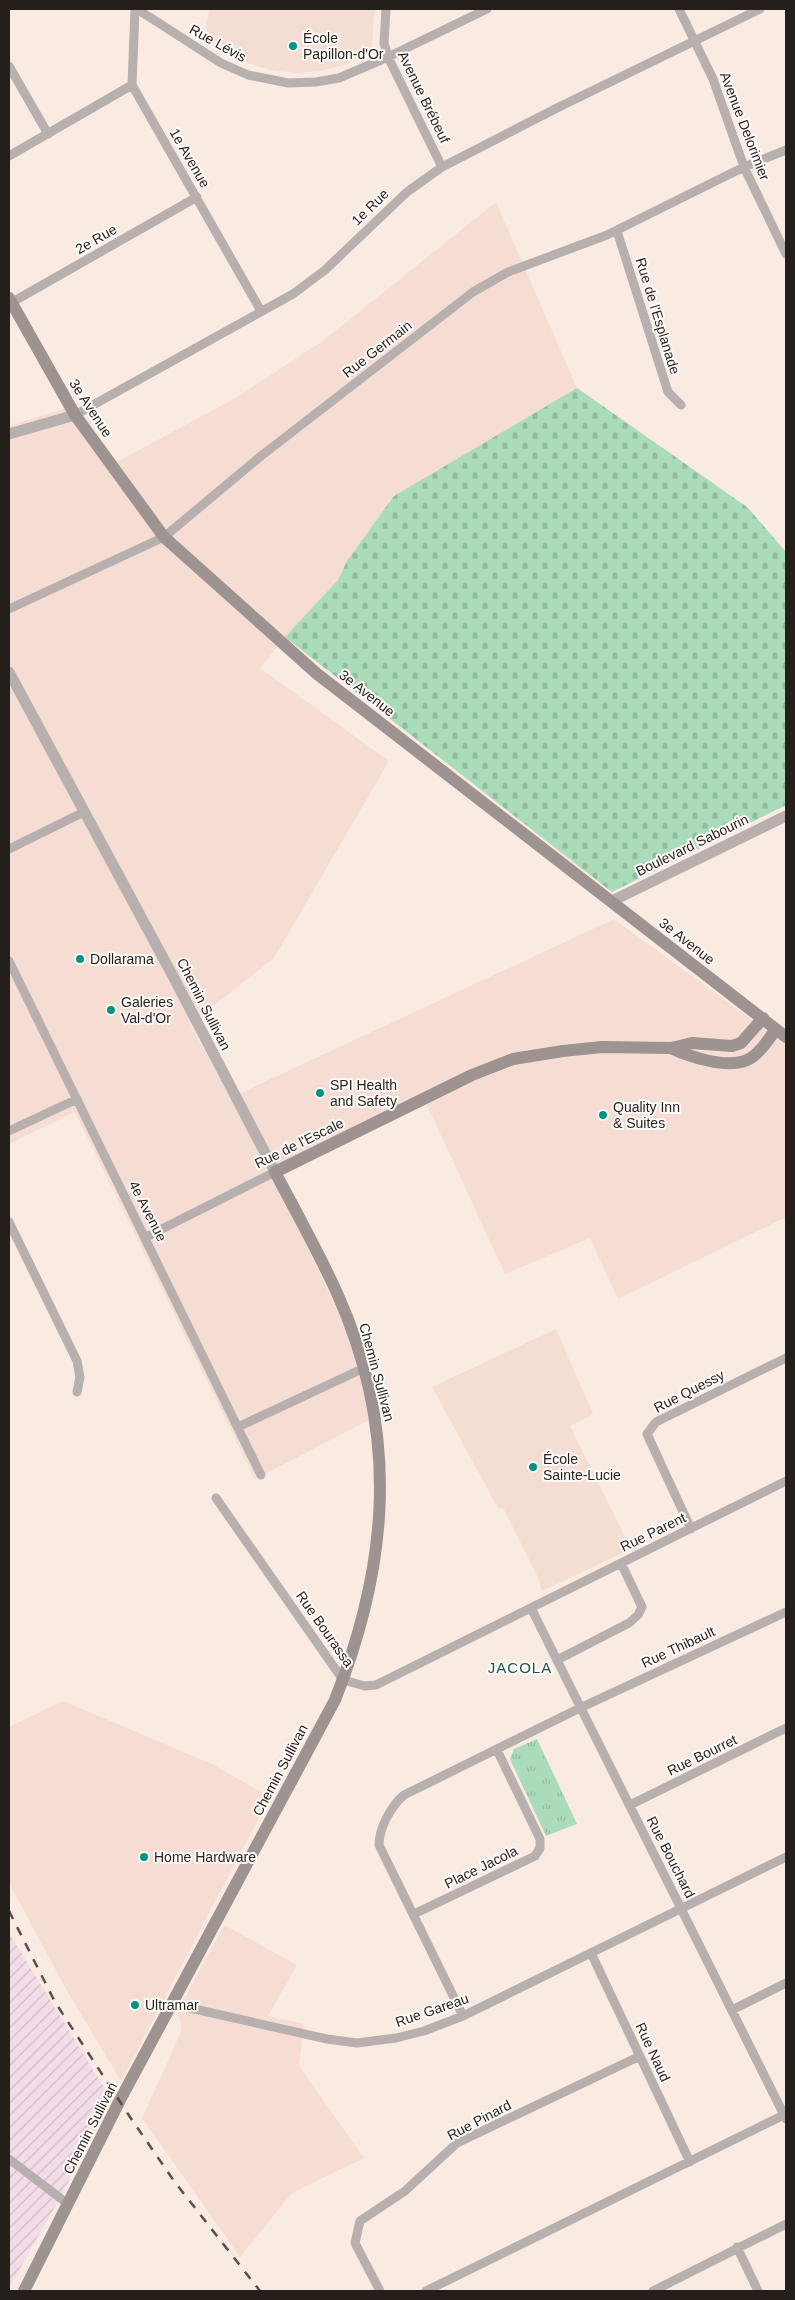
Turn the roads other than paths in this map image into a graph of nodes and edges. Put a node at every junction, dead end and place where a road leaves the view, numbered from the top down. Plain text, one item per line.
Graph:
1 (136, 9) edge
2 (386, 9) edge
3 (488, 9) edge
4 (679, 9) edge
5 (760, 9) edge
6 (695, 41) junction
7 (388, 58) junction
8 (9, 66) edge
9 (132, 85) junction
10 (48, 134) junction
11 (786, 150) edge
12 (9, 156) edge
13 (442, 167) junction
14 (744, 167) junction
15 (197, 197) junction
16 (617, 230) junction
17 (786, 254) edge
18 (10, 302) edge
19 (262, 311) junction
20 (681, 404) dead end
21 (75, 415) junction
22 (9, 434) edge
23 (164, 537) junction
24 (9, 609) edge
25 (9, 672) edge
26 (84, 812) junction
27 (786, 816) edge
28 (9, 849) edge
29 (612, 901) junction
30 (9, 961) edge
31 (763, 1018) junction
32 (781, 1033) edge
33 (671, 1048) junction
34 (77, 1099) junction
35 (9, 1131) edge
36 (275, 1172) junction
37 (9, 1222) edge
38 (146, 1237) junction
39 (786, 1358) edge
40 (364, 1368) junction
41 (77, 1392) dead end
42 (238, 1427) junction
43 (261, 1475) dead end
44 (786, 1482) edge
45 (216, 1498) dead end
46 (691, 1529) junction
47 (621, 1563) junction
48 (531, 1608) junction
49 (786, 1612) edge
50 (557, 1660) junction
51 (343, 1680) junction
52 (580, 1708) junction
53 (786, 1728) edge
54 (497, 1750) junction
55 (630, 1805) junction
56 (786, 1857) edge
57 (682, 1908) junction
58 (414, 1914) junction
59 (591, 1953) junction
60 (786, 1983) edge
61 (172, 2004) junction
62 (732, 2010) junction
63 (463, 2016) junction
64 (640, 2056) junction
65 (786, 2116) edge
66 (9, 2158) edge
67 (690, 2162) junction
68 (68, 2204) junction
69 (786, 2224) edge
70 (737, 2247) junction
71 (24, 2291) edge
72 (380, 2291) edge
73 (426, 2291) edge
74 (653, 2291) edge
75 (758, 2291) edge

1 - 7 street, Rue Lévis
1 - 9 street
2 - 7 street, Avenue Brébeuf
3 - 7 street, Rue Lévis
4 - 6 street, Avenue Delorimier
5 - 6 street, 1e Rue
6 - 13 street, 1e Rue
6 - 14 street, Avenue Delorimier
7 - 13 street, Avenue Brébeuf
8 - 10 street
9 - 10 street
9 - 15 street, 1e Avenue
10 - 12 street
11 - 14 street, Rue Germain
13 - 19 street, 1e Rue
14 - 16 street, Rue Germain
14 - 17 street, Avenue Delorimier
15 - 18 street, 2e Rue
15 - 19 street, 1e Avenue
16 - 20 street, Rue de l'Esplanade
16 - 23 street, Rue Germain
18 - 21 main road, 3e Avenue
19 - 21 street, 1e Rue
21 - 22 street, 1e Rue
21 - 23 main road, 3e Avenue
23 - 24 street, Rue Germain
23 - 29 main road, 3e Avenue
25 - 26 street, Chemin Sullivan
26 - 28 street
26 - 36 street, Chemin Sullivan
27 - 29 street, Boulevard Sabourin
29 - 31 main road, 3e Avenue
30 - 34 street, 4e Avenue
31 - 32 main road, 3e Avenue
31 - 33 main road, Rue de l'Escale
32 - 33 main road, Rue de l'Escale
33 - 36 main road, Rue de l'Escale
34 - 35 street
34 - 38 street, 4e Avenue
36 - 38 street, Rue de l'Escale
36 - 40 main road, Chemin Sullivan
37 - 41 street
38 - 42 street, 4e Avenue
39 - 46 street, Rue Quessy
40 - 42 street
40 - 51 main road, Chemin Sullivan
42 - 43 street, 4e Avenue
44 - 46 street, Rue Parent
45 - 51 street, Rue Bourassa
46 - 47 street, Rue Parent
47 - 48 street, Rue Parent
47 - 50 street
48 - 50 street, Rue Bouchard
48 - 51 street, Rue Bourassa
49 - 52 street, Rue Thibault
50 - 52 street, Rue Bouchard
51 - 61 main road, Chemin Sullivan
52 - 54 street
52 - 55 street, Rue Bouchard
53 - 55 street, Rue Bourret
54 - 58 street
54 - 58 street, Place Jacola
55 - 57 street, Rue Bouchard
56 - 57 street, Rue Gareau
57 - 59 street, Rue Gareau
57 - 62 street, Rue Bouchard
58 - 63 street
59 - 63 street, Rue Gareau
59 - 64 street, Rue Naud
60 - 62 street
61 - 63 street, Rue Gareau
61 - 68 main road, Chemin Sullivan
62 - 65 street, Rue Bouchard
64 - 67 street, Rue Naud
64 - 72 street, Rue Pinard
65 - 67 street
66 - 68 street
67 - 73 street
68 - 71 main road, Chemin Sullivan
69 - 70 street
70 - 74 street
70 - 75 street

